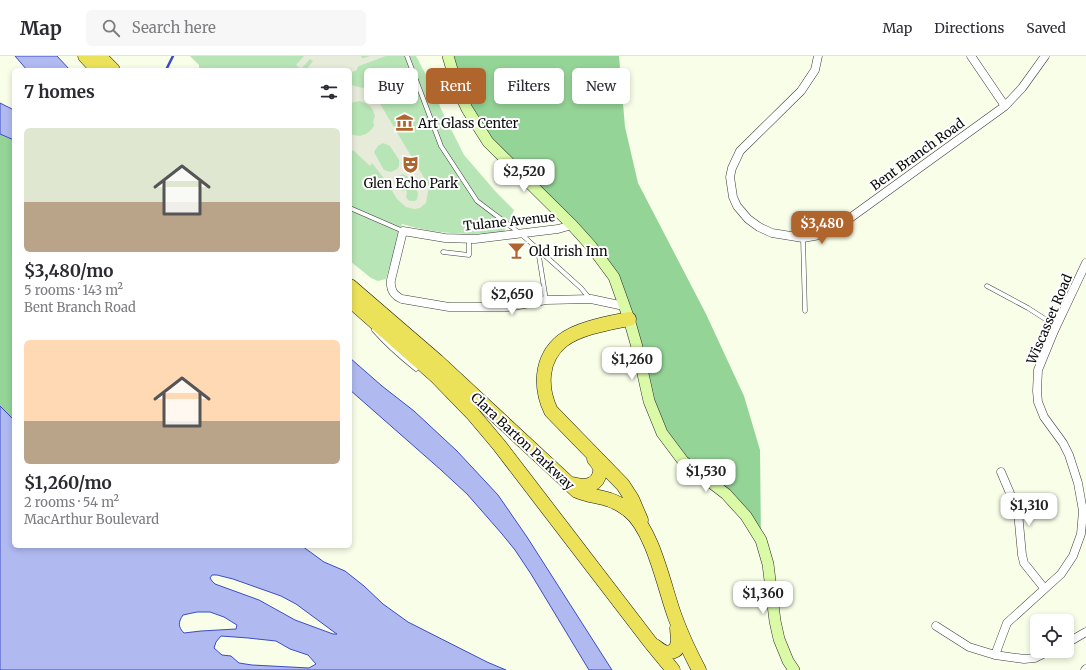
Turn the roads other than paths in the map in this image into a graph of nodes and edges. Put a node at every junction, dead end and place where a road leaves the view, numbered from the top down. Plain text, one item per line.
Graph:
1 (85, 56) edge
2 (99, 56) edge
3 (407, 56) edge
4 (448, 56) edge
5 (818, 56) edge
6 (970, 56) edge
7 (1045, 56) edge
8 (96, 68) edge
9 (111, 68) edge
10 (1005, 106) junction
11 (352, 209) edge
12 (572, 225) junction
13 (404, 231) junction
14 (521, 234) junction
15 (803, 238) junction
16 (469, 239) junction
17 (538, 250) junction
18 (443, 252) dead end
19 (1086, 263) edge
20 (987, 286) dead end
21 (352, 288) edge
22 (591, 299) junction
23 (546, 300) junction
24 (353, 302) edge
25 (624, 306) junction
26 (805, 311) dead end
27 (629, 319) junction
28 (1056, 326) junction
29 (372, 327) joint
30 (416, 369) joint
31 (472, 413) junction
32 (589, 452) junction
33 (1001, 472) dead end
34 (568, 482) junction
35 (646, 532) junction
36 (1044, 588) junction
37 (676, 618) junction
38 (936, 626) dead end
39 (1086, 632) edge
40 (1074, 639) edge
41 (650, 642) junction
42 (994, 655) junction
43 (1035, 658) edge
44 (673, 670) edge
45 (699, 670) edge
46 (794, 670) edge

1 - 8 highway
2 - 9 highway
3 - 14 lane
4 - 12 main road
5 - 15 street, Bent Branch Road
6 - 10 street
7 - 10 street, Bent Branch Road
10 - 15 street, Bent Branch Road
11 - 13 lane
12 - 14 street, Tulane Avenue
12 - 25 main road
13 - 16 street, Tulane Avenue
13 - 23 street
14 - 16 street, Tulane Avenue
14 - 17 lane
15 - 26 lane
16 - 18 lane
17 - 22 lane
17 - 23 lane
19 - 28 street, Wiscasset Road
20 - 28 lane
21 - 34 highway, Clara Barton Parkway
22 - 23 street
22 - 25 street
24 - 29 highway
24 - 31 highway, Clara Barton Parkway
25 - 27 main road
27 - 32 highway
27 - 46 main road
28 - 36 street, Wiscasset Road
29 - 30 lane
30 - 31 highway
31 - 41 highway, Clara Barton Parkway
32 - 34 highway
32 - 35 highway
33 - 36 street
34 - 35 highway, Clara Barton Parkway
35 - 37 highway, Clara Barton Parkway
36 - 42 street, Wiscasset Road
37 - 41 highway
37 - 45 highway, Clara Barton Parkway
38 - 42 street
39 - 40 street
41 - 44 highway, Clara Barton Parkway
42 - 43 street

